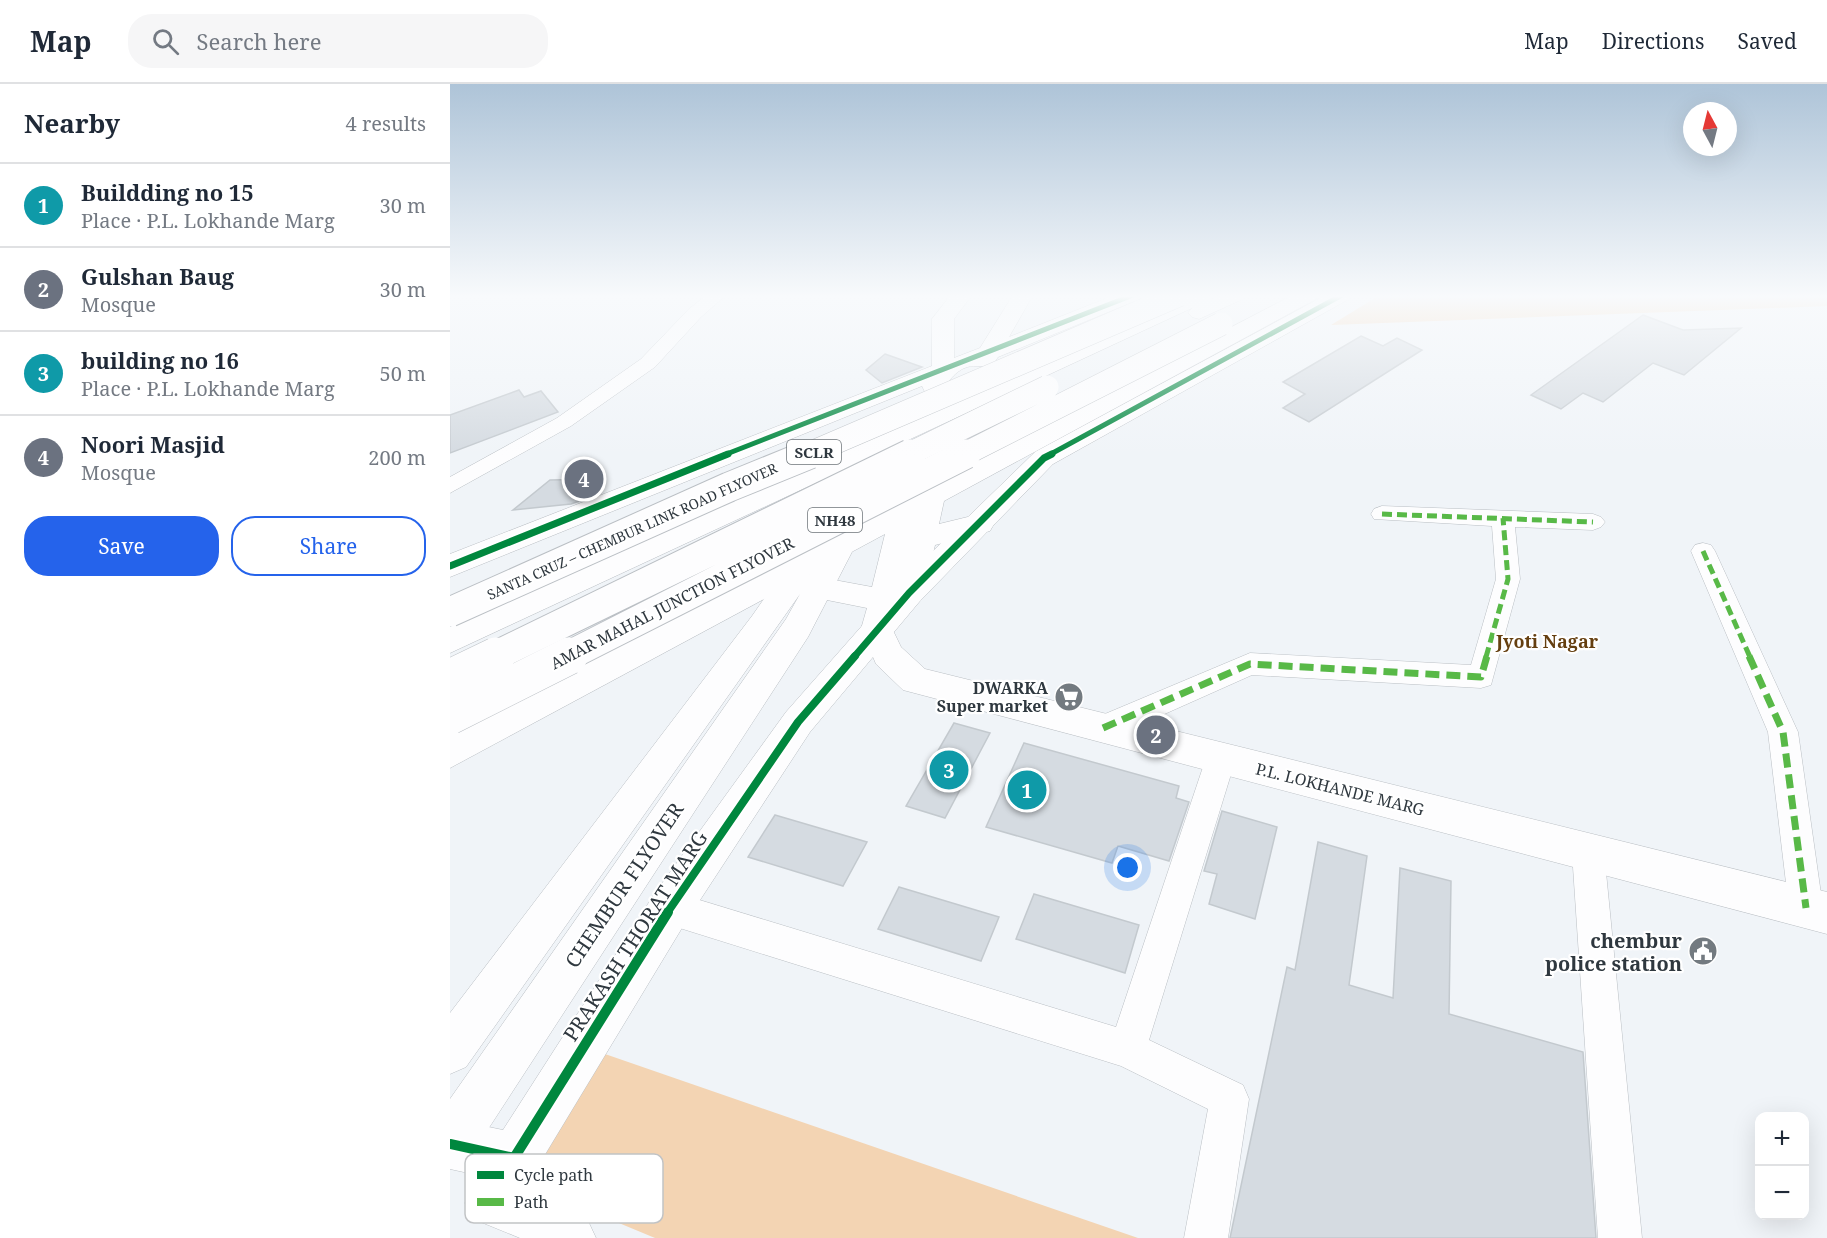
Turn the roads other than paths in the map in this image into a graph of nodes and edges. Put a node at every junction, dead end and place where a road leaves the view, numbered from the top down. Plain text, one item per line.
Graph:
1 (661, 349) edge
2 (943, 349) edge
3 (992, 349) edge
4 (1003, 349) edge
5 (1024, 349) edge
6 (1056, 349) edge
7 (1109, 349) edge
8 (1130, 349) edge
9 (1137, 349) edge
10 (1215, 349) edge
11 (1236, 349) edge
12 (988, 355) junction
13 (943, 369) junction
14 (1006, 388) junction
15 (957, 407) junction
16 (907, 433) junction
17 (1040, 449) junction
18 (994, 462) junction
19 (450, 486) edge
20 (932, 495) junction
21 (903, 510) junction
22 (1382, 514) dead end
23 (1503, 518) junction
24 (1593, 522) dead end
25 (980, 524) junction
26 (923, 538) junction
27 (841, 545) junction
28 (1703, 551) dead end
29 (450, 566) edge
30 (810, 576) junction
31 (450, 591) edge
32 (890, 607) junction
33 (450, 612) edge
34 (766, 617) junction
35 (450, 641) edge
36 (450, 678) edge
37 (450, 716) edge
38 (1103, 728) junction
39 (450, 752) edge
40 (1221, 758) junction
41 (1588, 852) junction
42 (669, 908) junction
43 (1816, 911) edge
44 (1127, 1049) junction
45 (450, 1051) edge
46 (450, 1143) edge
47 (497, 1154) edge
48 (516, 1154) edge
49 (536, 1223) edge
50 (574, 1238) edge
51 (1206, 1238) edge
52 (1620, 1238) edge

1 - 19 street
2 - 13 main road
3 - 12 main road
4 - 12 main road
5 - 31 main road, SANTA CRUZ – CHEMBUR LINK ROAD FLYOVER / SCLR
6 - 33 main road, SANTA CRUZ – CHEMBUR LINK ROAD FLYOVER / SCLR, bridge
7 - 14 main road
8 - 36 main road, AMAR MAHAL JUNCTION FLYOVER / NH48, bridge
9 - 37 main road, AMAR MAHAL JUNCTION FLYOVER / NH48, bridge
10 - 17 main road
11 - 17 main road
12 - 13 main road
12 - 14 main road
12 - 15 main road
13 - 15 main road
13 - 16 main road
13 - 29 main road
14 - 15 main road
14 - 17 main road
15 - 16 main road
15 - 18 main road
15 - 27 main road
16 - 30 main road
16 - 35 main road
17 - 18 main road
17 - 25 main road, PRAKASH THORAT MARG
18 - 20 main road
20 - 21 main road
20 - 26 main road
21 - 27 main road
21 - 32 main road
22 - 23 street
23 - 24 street
23 - 38 street
25 - 26 main road
25 - 32 main road, PRAKASH THORAT MARG
26 - 32 main road
27 - 30 main road
28 - 43 street
30 - 32 main road
30 - 34 main road
32 - 38 main road, P.L. LOKHANDE MARG
32 - 42 main road, PRAKASH THORAT MARG
34 - 39 main road
34 - 45 main road
34 - 46 main road, CHEMBUR FLYOVER
38 - 40 main road, P.L. LOKHANDE MARG
40 - 41 main road, P.L. LOKHANDE MARG
40 - 44 street
41 - 43 main road, P.L. LOKHANDE MARG
41 - 52 street
42 - 44 street
42 - 48 main road, PRAKASH THORAT MARG
44 - 51 street
46 - 47 main road
49 - 50 street, PRAKASH THORAT MARG

